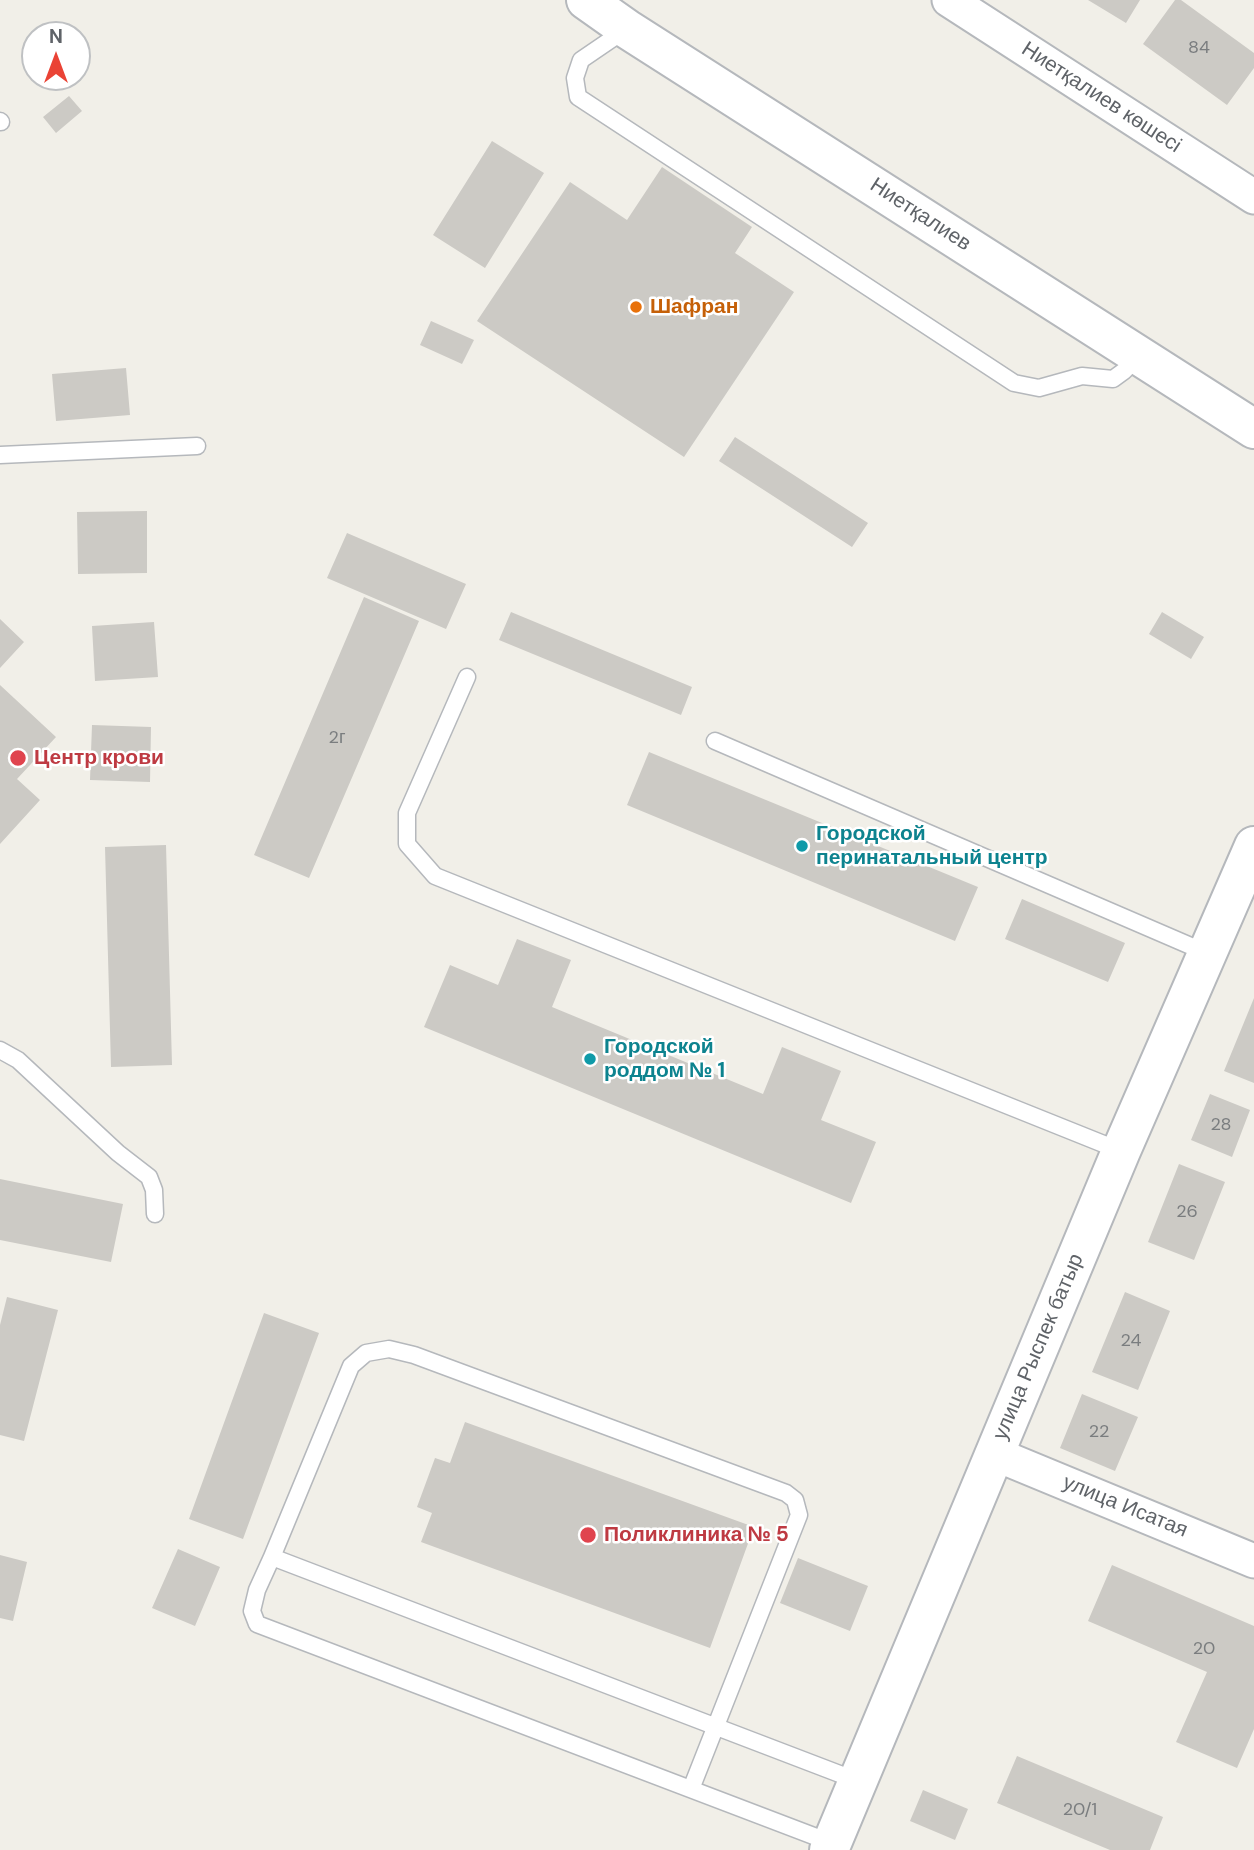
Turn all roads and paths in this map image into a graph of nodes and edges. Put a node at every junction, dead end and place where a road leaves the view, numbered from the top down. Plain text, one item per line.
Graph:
1 (586, 0) edge
2 (949, 0) edge
3 (628, 29) junction
4 (1254, 197) edge
5 (1139, 355) junction
6 (1254, 429) edge
7 (197, 446) dead end
8 (0, 455) edge
9 (467, 677) dead end
10 (715, 741) dead end
11 (1254, 846) edge
12 (1207, 953) junction
13 (0, 1050) edge
14 (1121, 1151) junction
15 (155, 1214) dead end
16 (995, 1454) junction
17 (272, 1557) junction
18 (1254, 1561) edge
19 (715, 1726) junction
20 (858, 1781) junction
21 (691, 1789) junction
22 (830, 1846) edge

1 - 3 street, Ниетқалиев
2 - 4 street, Ниетқалиев көшесі
3 - 5 street, Ниетқалиев
3 - 5 lane
5 - 6 street, Ниетқалиев
7 - 8 lane
9 - 14 lane
10 - 12 lane
11 - 12 street, улица Рыспек батыр
12 - 14 street, улица Рыспек батыр
13 - 15 lane
14 - 16 street, улица Рыспек батыр
16 - 18 street, улица Исатая
16 - 20 street, улица Рыспек батыр
17 - 19 lane
17 - 19 lane
17 - 21 lane
19 - 20 lane
19 - 21 lane
20 - 22 street, улица Рыспек батыр
21 - 22 lane

